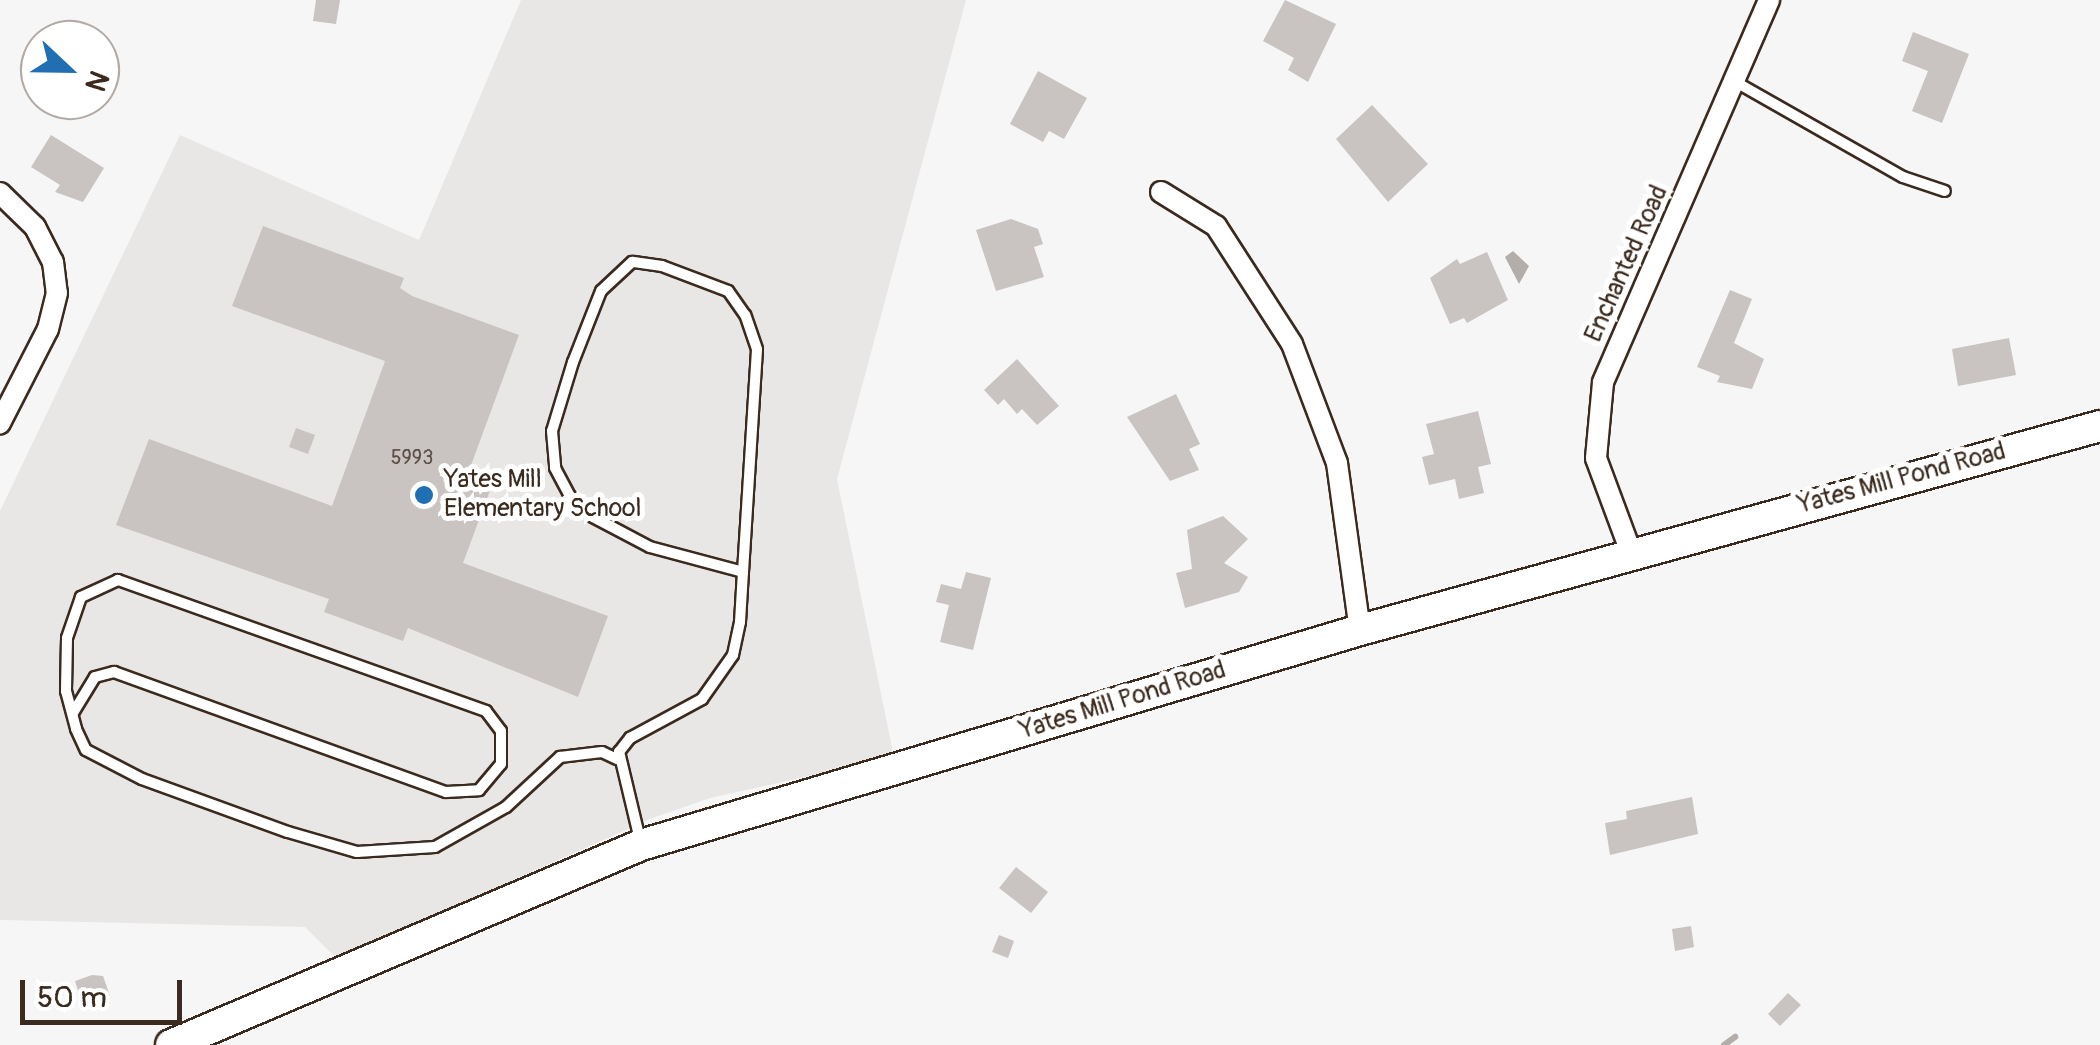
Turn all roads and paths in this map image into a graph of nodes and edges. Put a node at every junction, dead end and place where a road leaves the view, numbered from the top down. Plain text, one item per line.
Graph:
1 (1769, 0) edge
2 (1734, 82) junction
3 (1945, 191) dead end
4 (1161, 192) dead end
5 (0, 194) edge
6 (0, 423) edge
7 (2100, 426) edge
8 (1632, 555) junction
9 (743, 572) junction
10 (1360, 630) junction
11 (73, 713) junction
12 (617, 759) junction
13 (641, 845) junction
14 (171, 1045) edge

1 - 2 street, Enchanted Road
2 - 3 lane
2 - 8 street, Enchanted Road
4 - 10 street
5 - 6 street
7 - 8 street, Yates Mill Pond Road
8 - 10 street, Yates Mill Pond Road
9 - 9 lane
9 - 12 lane
10 - 13 street, Yates Mill Pond Road
11 - 11 lane
11 - 12 lane
12 - 13 lane
13 - 14 street, Yates Mill Pond Road

